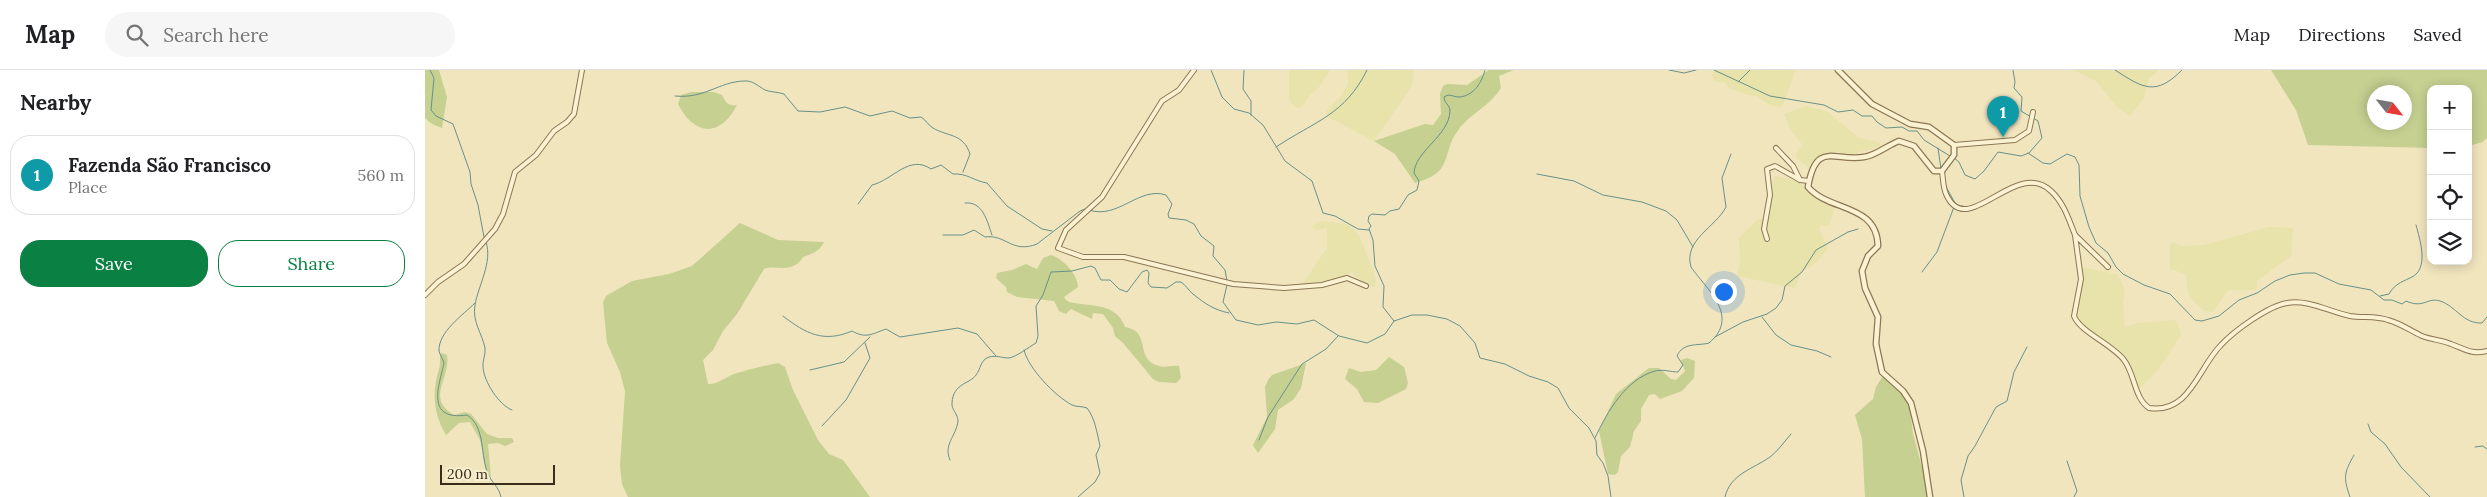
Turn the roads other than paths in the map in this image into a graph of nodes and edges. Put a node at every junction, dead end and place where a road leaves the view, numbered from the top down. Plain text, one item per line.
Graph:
1 (583, 70) edge
2 (1194, 70) edge
3 (1838, 70) edge
4 (2033, 112) dead end
5 (1954, 145) junction
6 (1776, 148) dead end
7 (1942, 171) junction
8 (1801, 180) junction
9 (1809, 181) junction
10 (2075, 235) junction
11 (1767, 240) dead end
12 (2108, 267) dead end
13 (1366, 286) dead end
14 (425, 295) edge
15 (2487, 351) edge
16 (1929, 497) edge

1 - 14 street
2 - 13 street
3 - 5 street
4 - 5 street
5 - 7 street
6 - 8 street
7 - 9 street
7 - 10 street
8 - 9 street
8 - 11 street
9 - 16 street
10 - 12 street
10 - 15 street

